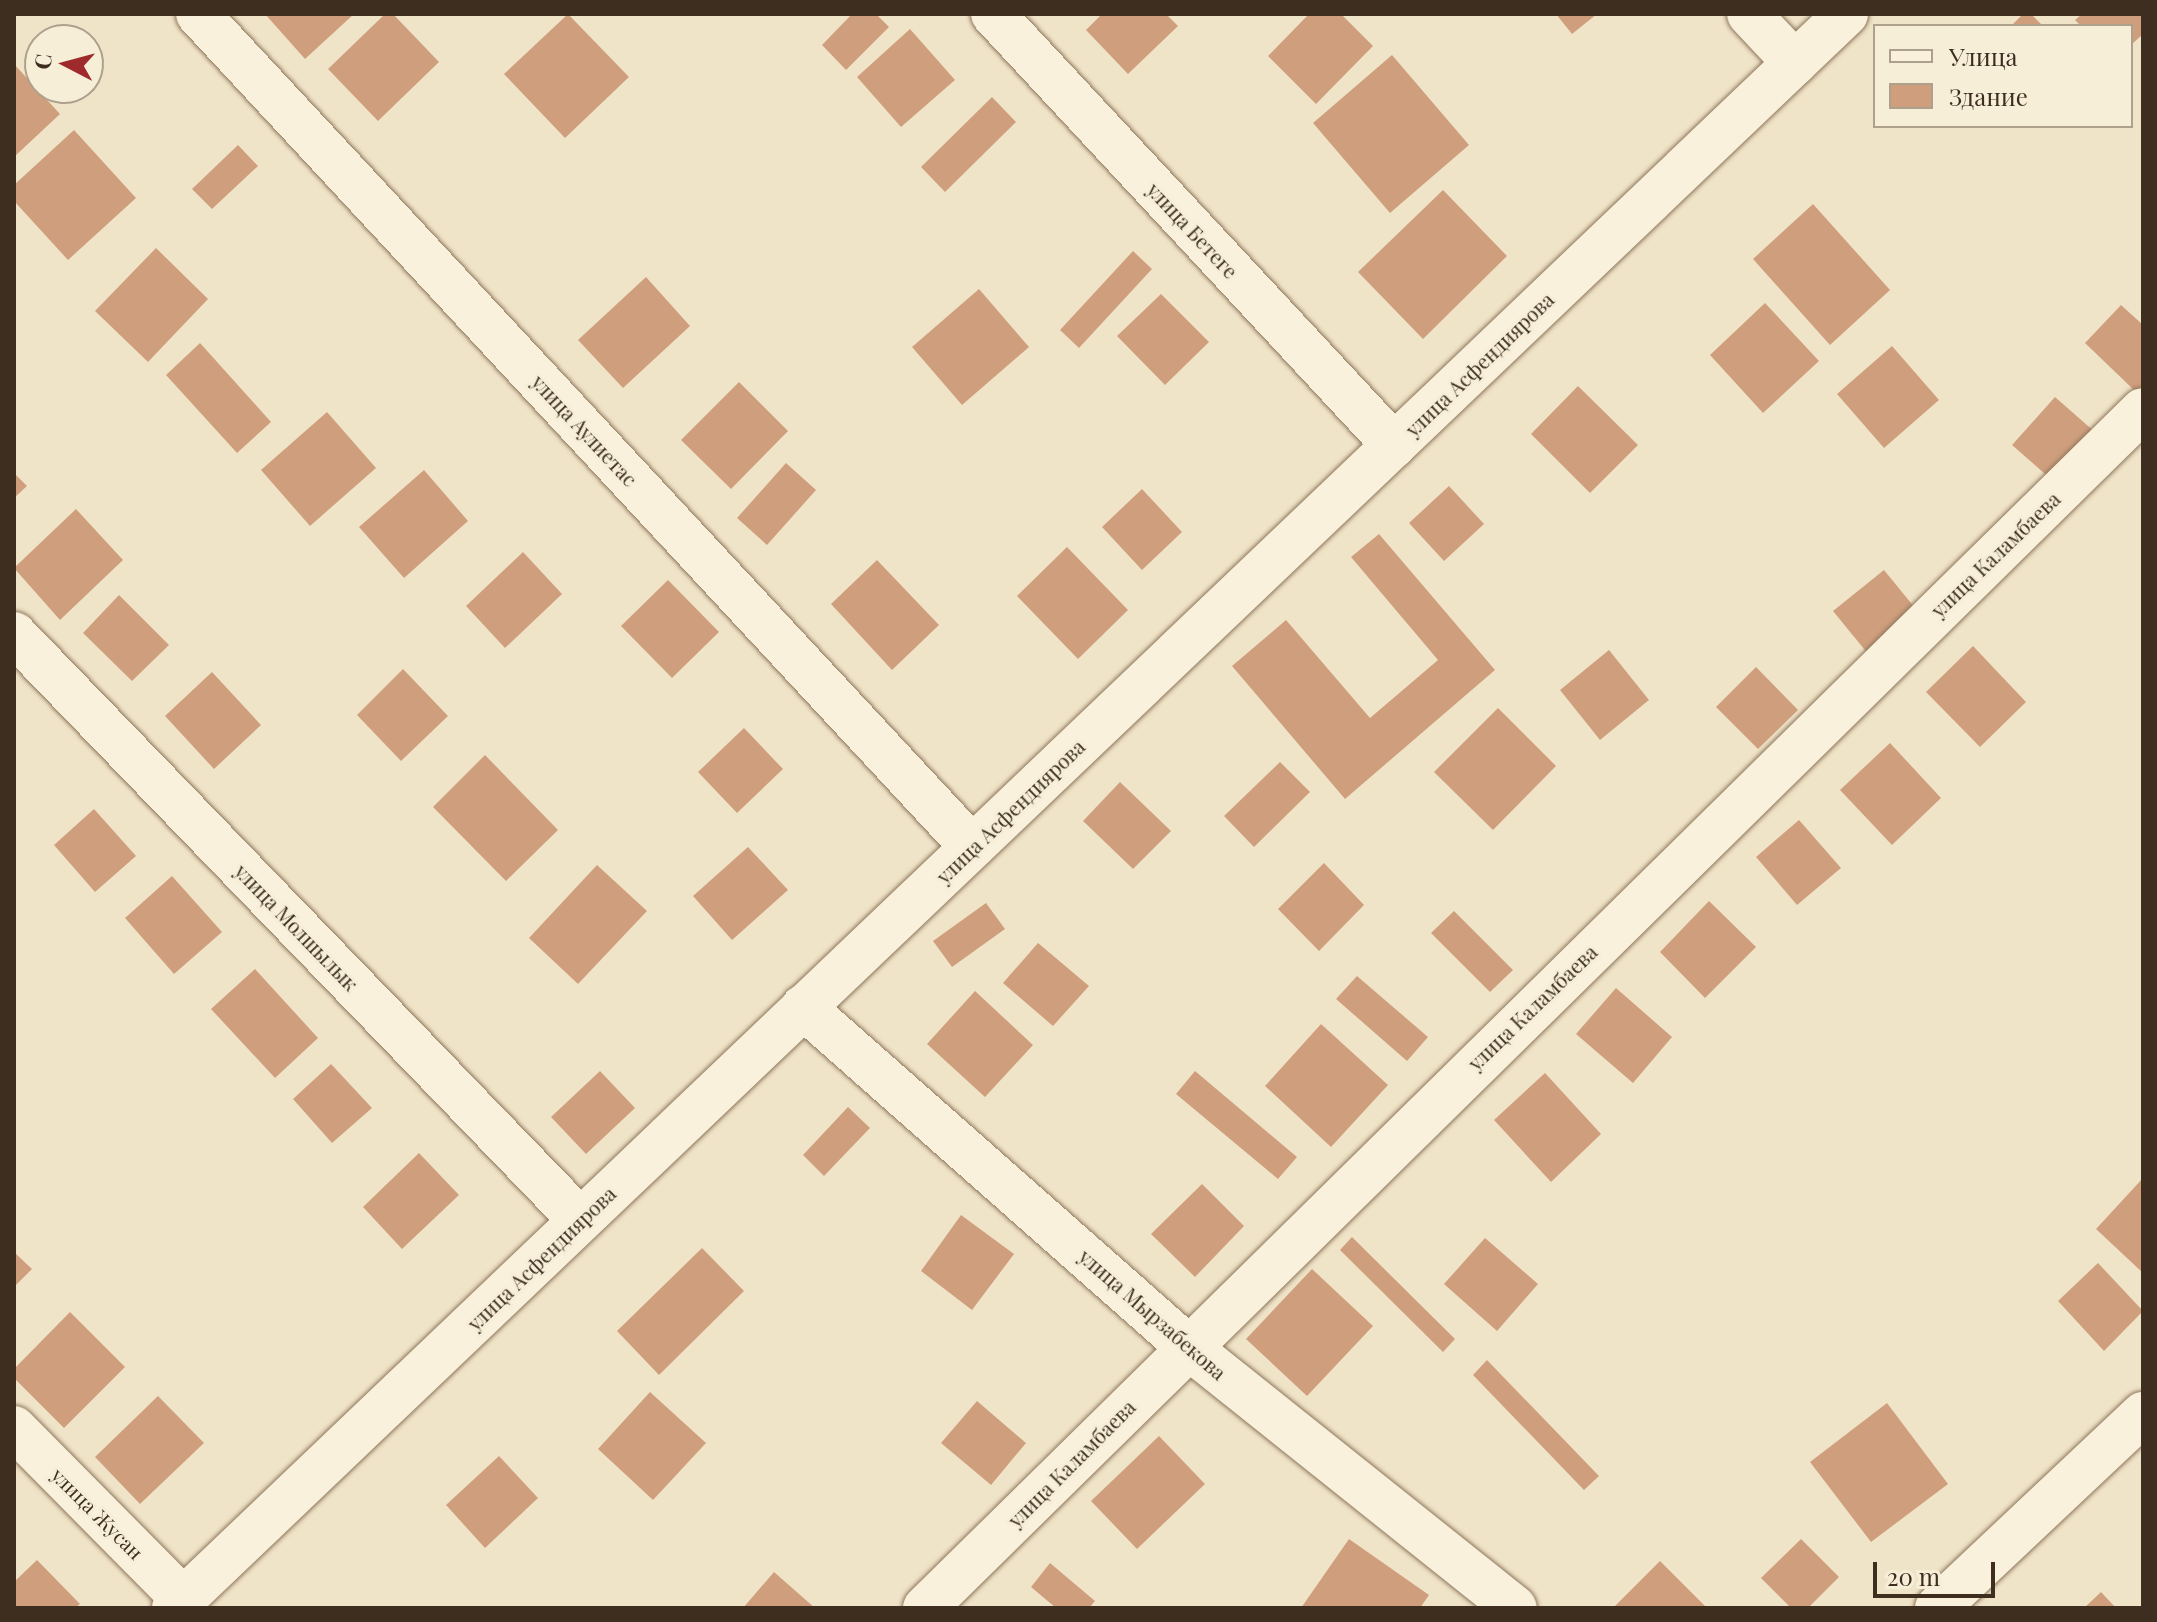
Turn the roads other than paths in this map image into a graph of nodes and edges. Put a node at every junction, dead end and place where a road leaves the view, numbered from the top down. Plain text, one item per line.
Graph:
1 (198, 14) edge
2 (993, 14) edge
3 (1749, 14) edge
4 (1846, 14) edge
5 (1795, 63) junction
6 (2143, 410) edge
7 (1394, 445) junction
8 (14, 634) edge
9 (972, 847) junction
10 (803, 1007) junction
11 (580, 1220) junction
12 (1188, 1347) junction
13 (2143, 1414) edge
14 (14, 1428) edge
15 (178, 1603) edge
16 (925, 1608) edge
17 (1515, 1608) edge
18 (1937, 1608) edge

1 - 9 street, улица Аулиетас
2 - 7 street, улица Бетеге
3 - 5 street
4 - 5 street, улица Асфендиярова
5 - 7 street, улица Асфендиярова
6 - 12 street, улица Каламбаева
7 - 9 street, улица Асфендиярова
8 - 11 street, улица Молшылык
9 - 10 street, улица Асфендиярова
10 - 11 street, улица Асфендиярова
10 - 12 street, улица Мырзабекова
11 - 15 street, улица Асфендиярова
12 - 16 street, улица Каламбаева
12 - 17 street, улица Мырзабекова
13 - 18 street
14 - 15 street, улица Жусан

